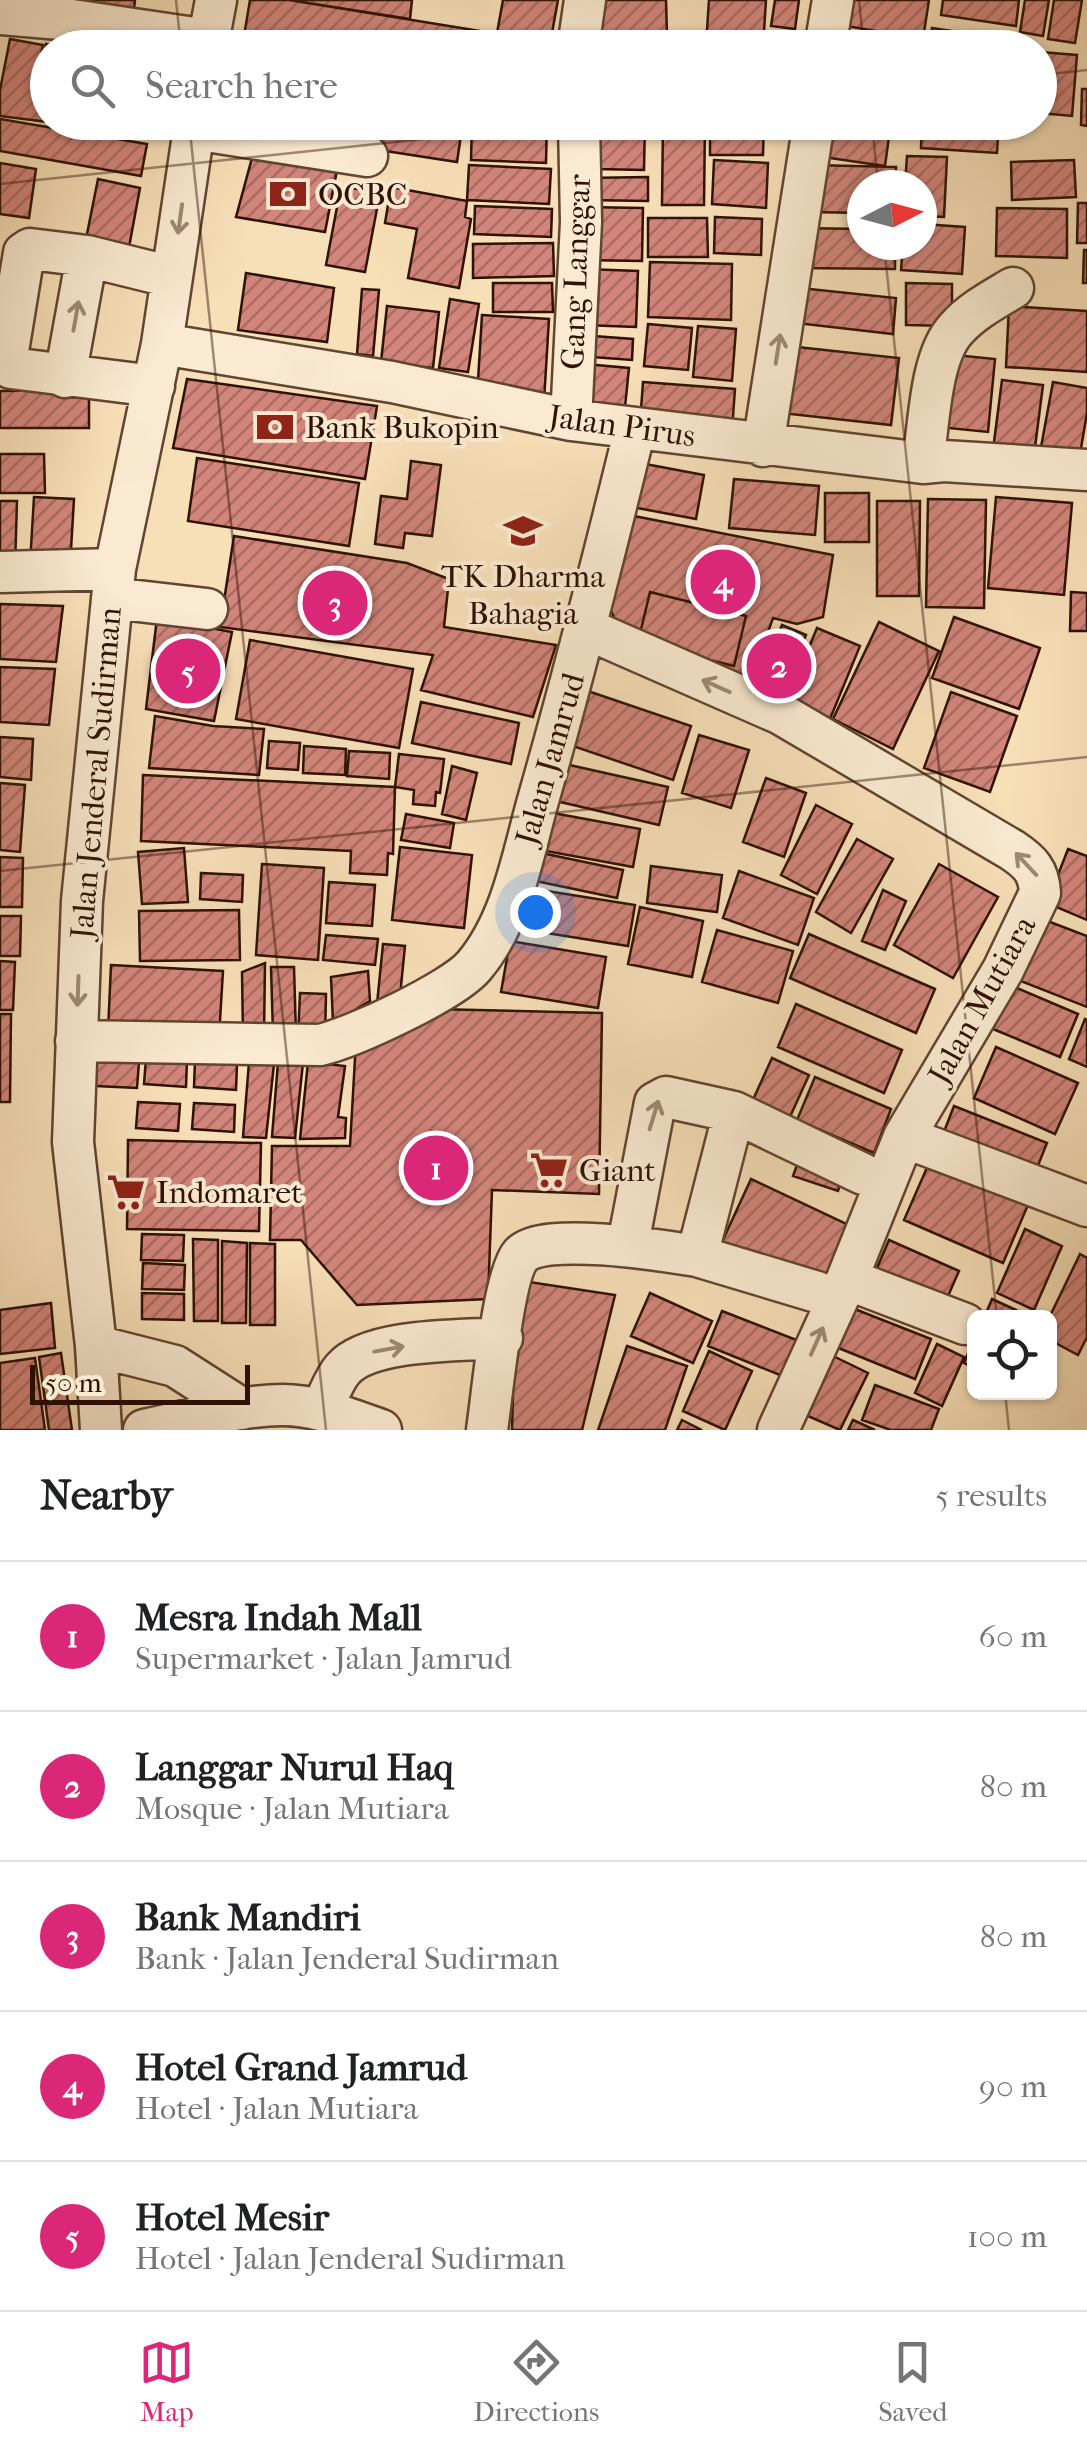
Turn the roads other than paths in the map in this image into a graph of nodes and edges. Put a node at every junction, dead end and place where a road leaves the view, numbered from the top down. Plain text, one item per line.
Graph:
1 (216, 0) edge
2 (585, 0) edge
3 (833, 0) edge
4 (0, 14) edge
5 (129, 30) edge
6 (211, 30) edge
7 (581, 30) edge
8 (829, 30) edge
9 (192, 140) edge
10 (275, 140) edge
11 (580, 140) edge
12 (811, 140) edge
13 (367, 156) dead end
14 (87, 256) junction
15 (172, 277) junction
16 (1013, 288) dead end
17 (162, 344) junction
18 (65, 377) junction
19 (154, 386) junction
20 (571, 420) junction
21 (635, 428) junction
22 (763, 446) junction
23 (922, 463) junction
24 (1087, 470) edge
25 (0, 572) edge
26 (114, 583) junction
27 (207, 609) dead end
28 (587, 629) junction
29 (76, 1041) junction
30 (734, 1112) junction
31 (904, 1137) junction
32 (863, 1174) dead end
33 (1087, 1206) edge
34 (628, 1244) junction
35 (697, 1256) junction
36 (832, 1285) junction
37 (965, 1324) dead end
38 (502, 1338) junction
39 (96, 1346) junction
40 (242, 1410) junction
41 (321, 1410) junction
42 (101, 1430) edge
43 (144, 1430) edge
44 (381, 1430) edge
45 (487, 1430) edge
46 (778, 1430) edge

1 - 6 street
2 - 7 street
3 - 8 street
4 - 5 street
9 -> 15 street, Jalan Jenderal Sudirman
10 - 13 street
11 - 20 street, Gang Langgar
22 -> 12 street
14 - 15 street
18 -> 14 street
14 - 18 street
15 - 17 street, Jalan Jenderal Sudirman
16 - 23 street
17 - 19 street, Jalan Jenderal Sudirman
17 - 20 street, Jalan Pirus
18 - 19 street
19 - 26 street, Jalan Jenderal Sudirman
20 - 21 street, Jalan Pirus
21 - 22 street, Jalan Pirus
21 - 28 street, Jalan Jamrud
22 - 23 street, Jalan Pirus
23 - 24 street, Jalan Pirus
25 - 26 street
26 - 27 street
26 -> 29 street, Jalan Jenderal Sudirman
28 - 29 street, Jalan Jamrud
31 -> 28 street, Jalan Mutiara
29 - 39 street, Jalan Jenderal Sudirman
30 - 32 street
34 -> 30 street
30 - 35 street
31 - 33 street
31 - 36 street, Jalan Mutiara
34 - 35 street
34 - 38 street
35 - 36 street
36 - 37 street
46 -> 36 street, Jalan Mutiara
41 -> 38 street
38 - 45 street
39 - 40 street
39 - 42 street, Jalan Jenderal Sudirman
40 - 41 street
40 - 43 street
41 - 44 street

